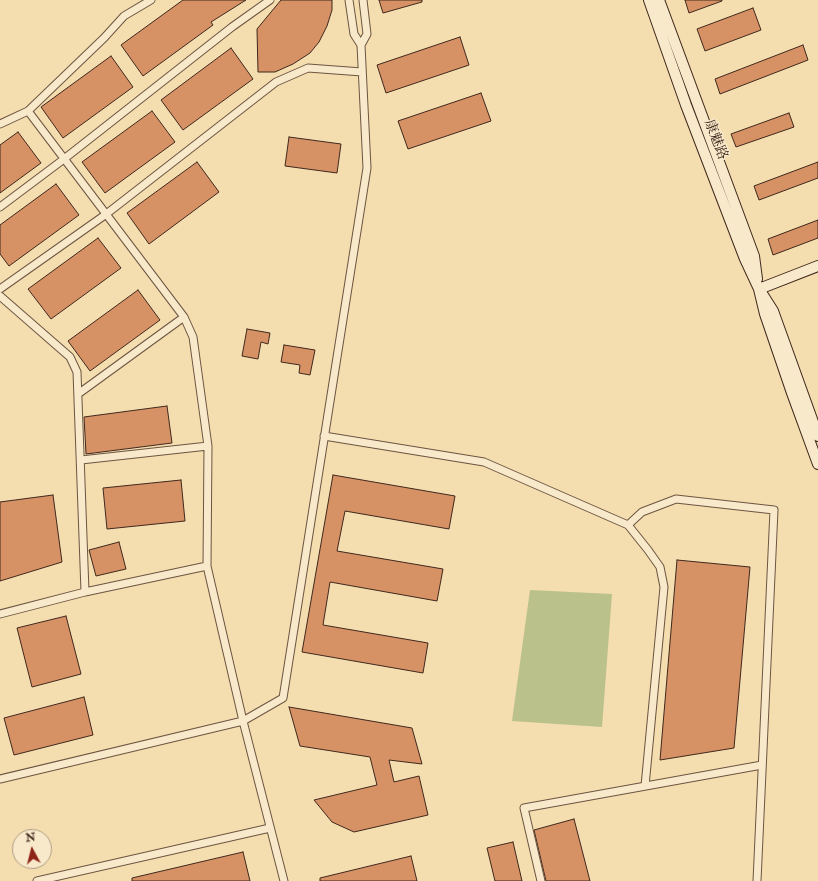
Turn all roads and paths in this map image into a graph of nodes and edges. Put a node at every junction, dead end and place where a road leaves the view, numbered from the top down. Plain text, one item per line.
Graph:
1 (151, 0) edge
2 (270, 0) edge
3 (350, 0) edge
4 (363, 0) edge
5 (649, 0) edge
6 (659, 0) edge
7 (361, 45) junction
8 (362, 72) junction
9 (28, 111) junction
10 (0, 124) edge
11 (64, 159) junction
12 (0, 207) edge
13 (105, 215) junction
14 (818, 266) edge
15 (0, 289) edge
16 (759, 289) junction
17 (0, 296) edge
18 (184, 317) junction
19 (78, 394) junction
20 (324, 436) junction
21 (818, 436) edge
22 (208, 446) junction
23 (81, 460) junction
24 (818, 464) edge
25 (628, 525) junction
26 (207, 566) junction
27 (85, 592) junction
28 (0, 614) edge
29 (243, 721) junction
30 (762, 765) junction
31 (0, 779) edge
32 (645, 786) junction
33 (270, 828) junction
34 (37, 881) edge
35 (284, 881) edge
36 (541, 881) edge
37 (757, 881) edge

1 - 9 street
2 - 11 street
3 - 7 street
4 - 7 street
5 - 16 main road, 康魅路
6 - 16 main road, 康魅路
7 - 8 street
8 - 13 street
8 - 20 street
9 - 10 street
9 - 11 street
11 - 12 street
11 - 13 street
13 - 15 street
13 - 18 street
14 - 16 main road
16 - 21 main road, 康魅路
16 - 24 main road, 康魅路
17 - 19 street
18 - 19 street
18 - 22 street
19 - 23 street
20 - 25 street
20 - 29 street
22 - 23 street
22 - 26 street
23 - 27 street
25 - 30 street
25 - 32 street
26 - 27 street
26 - 29 street
27 - 28 street
29 - 31 street
29 - 33 street
30 - 32 street
30 - 37 street
32 - 36 street
33 - 34 street
33 - 35 street

